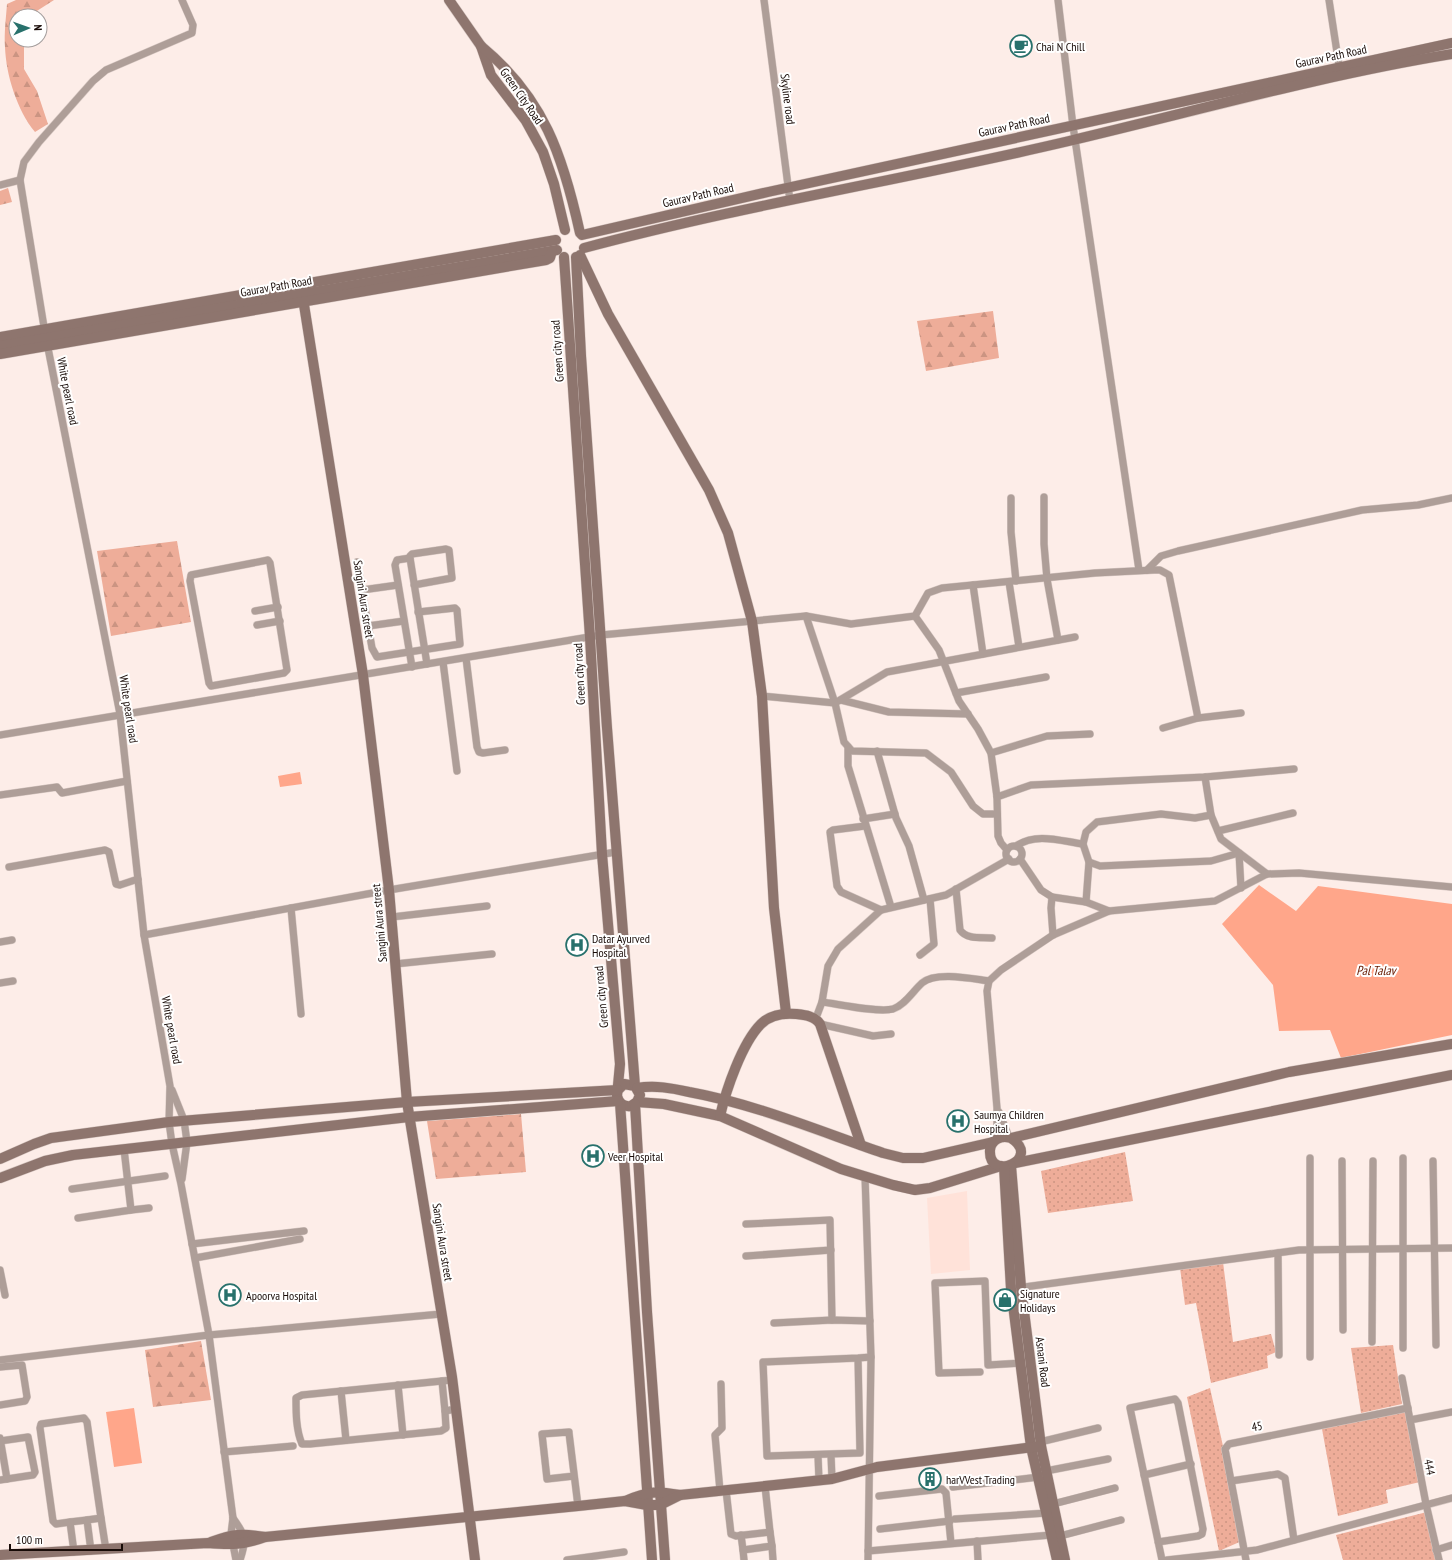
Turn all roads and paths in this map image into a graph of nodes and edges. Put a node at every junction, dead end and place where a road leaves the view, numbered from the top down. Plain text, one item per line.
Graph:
1 (182, 0) edge
2 (449, 0) edge
3 (764, 0) edge
4 (1058, 0) edge
5 (1329, 0) edge
6 (1452, 43) edge
7 (481, 46) junction
8 (1452, 54) edge
9 (1340, 72) junction
10 (1073, 126) junction
11 (1076, 140) junction
12 (555, 146) junction
13 (543, 152) junction
14 (20, 180) junction
15 (0, 185) edge
16 (789, 188) junction
17 (790, 200) junction
18 (565, 230) junction
19 (581, 234) junction
20 (557, 250) junction
21 (580, 253) junction
22 (302, 295) junction
23 (45, 334) junction
24 (0, 337) edge
25 (0, 346) edge
26 (0, 354) edge
27 (1044, 497) dead end
28 (1011, 498) dead end
29 (1452, 498) edge
30 (410, 558) junction
31 (358, 562) dead end
32 (1139, 570) junction
33 (1147, 570) junction
34 (1047, 579) junction
35 (1012, 582) junction
36 (398, 585) junction
37 (414, 585) junction
38 (973, 585) junction
39 (362, 590) junction
40 (278, 607) junction
41 (255, 611) dead end
42 (418, 612) junction
43 (806, 616) junction
44 (916, 616) junction
45 (280, 621) junction
46 (404, 621) junction
47 (752, 621) junction
48 (257, 626) dead end
49 (368, 626) junction
50 (601, 635) junction
51 (590, 636) junction
52 (1075, 637) dead end
53 (1058, 640) junction
54 (1019, 647) junction
55 (425, 650) junction
56 (409, 653) junction
57 (983, 654) junction
58 (466, 658) junction
59 (943, 661) junction
60 (443, 662) junction
61 (427, 664) junction
62 (412, 667) junction
63 (363, 675) junction
64 (264, 676) junction
65 (1046, 676) dead end
66 (267, 691) junction
67 (956, 693) junction
68 (762, 696) junction
69 (838, 702) junction
70 (1241, 713) dead end
71 (120, 714) junction
72 (968, 714) junction
73 (1198, 718) junction
74 (1163, 728) dead end
75 (1090, 734) dead end
76 (0, 735) edge
77 (848, 747) junction
78 (505, 750) dead end
79 (877, 751) junction
80 (991, 753) junction
81 (1294, 769) dead end
82 (457, 771) dead end
83 (1205, 777) junction
84 (127, 781) junction
85 (0, 796) edge
86 (997, 797) junction
87 (1293, 813) dead end
88 (895, 814) junction
89 (997, 814) junction
90 (1211, 815) junction
91 (864, 823) junction
92 (1218, 831) junction
93 (1084, 844) junction
94 (1016, 846) junction
95 (1007, 850) junction
96 (616, 852) junction
97 (1239, 852) junction
98 (602, 854) junction
99 (1009, 859) junction
100 (1020, 859) junction
101 (1089, 862) junction
102 (8, 867) dead end
103 (1267, 874) junction
104 (138, 879) junction
105 (1452, 887) edge
106 (1241, 888) junction
107 (389, 890) junction
108 (956, 890) junction
109 (1052, 897) junction
110 (927, 899) junction
111 (1086, 902) junction
112 (487, 906) dead end
113 (891, 907) junction
114 (291, 908) junction
115 (881, 910) junction
116 (1110, 912) junction
117 (392, 917) junction
118 (144, 935) junction
119 (1053, 935) junction
120 (992, 938) dead end
121 (12, 940) dead end
122 (0, 942) edge
123 (492, 954) dead end
124 (920, 955) dead end
125 (396, 964) junction
126 (13, 981) dead end
127 (989, 981) junction
128 (0, 983) edge
129 (822, 1002) junction
130 (786, 1013) junction
131 (301, 1014) dead end
132 (818, 1021) junction
133 (891, 1034) dead end
134 (1452, 1044) edge
135 (1452, 1075) edge
136 (170, 1086) junction
137 (636, 1087) junction
138 (618, 1090) junction
139 (724, 1098) junction
140 (407, 1102) junction
141 (619, 1102) junction
142 (636, 1103) junction
143 (997, 1108) junction
144 (720, 1116) junction
145 (409, 1117) junction
146 (184, 1120) junction
147 (169, 1122) junction
148 (1010, 1138) junction
149 (995, 1141) junction
150 (187, 1142) junction
151 (172, 1144) junction
152 (861, 1145) junction
153 (124, 1149) junction
154 (1310, 1158) dead end
155 (1403, 1158) dead end
156 (0, 1159) edge
157 (1342, 1161) dead end
158 (1373, 1161) dead end
159 (1433, 1161) dead end
160 (1008, 1166) junction
161 (165, 1176) dead end
162 (865, 1176) junction
163 (0, 1178) edge
164 (128, 1181) junction
165 (181, 1184) junction
166 (72, 1189) dead end
167 (149, 1208) dead end
168 (132, 1210) junction
169 (78, 1218) dead end
170 (746, 1224) dead end
171 (304, 1232) dead end
172 (300, 1239) dead end
173 (192, 1244) junction
174 (1435, 1248) junction
175 (1452, 1248) edge
176 (1372, 1249) junction
177 (1403, 1249) junction
178 (831, 1250) junction
179 (1310, 1250) junction
180 (1343, 1250) junction
181 (1278, 1253) junction
182 (746, 1256) dead end
183 (195, 1258) junction
184 (0, 1270) edge
185 (1016, 1288) junction
186 (5, 1295) dead end
187 (441, 1314) junction
188 (832, 1320) junction
189 (870, 1321) junction
190 (774, 1323) dead end
191 (1343, 1330) dead end
192 (209, 1335) junction
193 (1372, 1342) dead end
194 (1436, 1345) dead end
195 (1403, 1348) dead end
196 (1279, 1355) dead end
197 (1310, 1357) dead end
198 (858, 1358) junction
199 (871, 1358) junction
200 (0, 1360) edge
201 (1021, 1363) junction
202 (0, 1367) edge
203 (980, 1372) dead end
204 (1402, 1378) dead end
205 (447, 1380) junction
206 (721, 1384) dead end
207 (398, 1385) junction
208 (342, 1391) junction
209 (0, 1405) edge
210 (1408, 1408) junction
211 (456, 1410) junction
212 (445, 1411) junction
213 (1452, 1412) edge
214 (1410, 1420) junction
215 (1098, 1428) dead end
216 (403, 1434) junction
217 (0, 1438) edge
218 (346, 1440) junction
219 (0, 1441) edge
220 (1038, 1445) junction
221 (292, 1446) dead end
222 (224, 1452) junction
223 (831, 1455) junction
224 (818, 1456) junction
225 (1108, 1459) dead end
226 (1191, 1464) junction
227 (868, 1470) junction
228 (1042, 1474) junction
229 (1144, 1475) junction
230 (574, 1476) junction
231 (832, 1478) junction
232 (3, 1479) edge
233 (819, 1480) junction
234 (1231, 1480) junction
235 (765, 1486) junction
236 (953, 1487) dead end
237 (1115, 1488) dead end
238 (723, 1491) junction
239 (646, 1492) junction
240 (659, 1492) junction
241 (680, 1495) junction
242 (879, 1496) dead end
243 (1452, 1498) edge
244 (626, 1501) junction
245 (1053, 1504) junction
246 (1426, 1504) junction
247 (647, 1505) junction
248 (660, 1505) junction
249 (578, 1506) junction
250 (1047, 1513) junction
251 (470, 1517) junction
252 (101, 1518) junction
253 (233, 1518) junction
254 (87, 1520) junction
255 (953, 1520) junction
256 (1122, 1520) dead end
257 (70, 1522) junction
258 (880, 1529) dead end
259 (770, 1532) junction
260 (244, 1533) junction
261 (231, 1534) junction
262 (741, 1535) junction
263 (1055, 1535) junction
264 (265, 1537) junction
265 (1294, 1540) junction
266 (976, 1541) junction
267 (1158, 1542) junction
268 (208, 1543) junction
269 (952, 1543) junction
270 (245, 1544) junction
271 (1452, 1545) edge
272 (232, 1546) junction
273 (772, 1546) junction
274 (106, 1550) junction
275 (743, 1550) junction
276 (1436, 1550) junction
277 (91, 1551) junction
278 (868, 1551) junction
279 (74, 1552) junction
280 (624, 1552) dead end
281 (1245, 1552) junction
282 (0, 1555) edge
283 (236, 1560) edge
284 (240, 1560) edge
285 (475, 1560) edge
286 (567, 1560) edge
287 (652, 1560) edge
288 (665, 1560) edge
289 (744, 1560) edge
290 (773, 1560) edge
291 (868, 1560) edge
292 (978, 1560) edge
293 (1057, 1560) edge
294 (1065, 1560) edge
295 (1162, 1560) edge
296 (1167, 1560) edge
297 (1246, 1560) edge
298 (1439, 1560) edge

1 - 14 street
2 - 7 street
3 - 16 street, Skyline road
4 - 10 street
5 - 9 street
6 - 9 street, Gaurav Path Road
7 - 12 street, Green City Road
7 - 13 street, Green City Road
8 - 9 street, Gaurav Path Road
9 - 10 street, Gaurav Path Road
9 - 11 street, Gaurav Path Road
10 - 11 street
10 - 16 street, Gaurav Path Road
11 - 17 street, Gaurav Path Road
11 - 32 street
12 - 13 street
12 - 19 street, Green City Road
13 - 18 street, Green City Road
14 - 15 street
14 - 23 street, White pearl road
16 - 17 street, Skyline road
16 - 19 street, Gaurav Path Road
17 - 21 street, Gaurav Path Road
18 - 19 street
18 - 20 street
19 - 21 street
20 - 21 street
20 - 22 street, Gaurav Path Road
20 - 22 street
20 - 51 street, Green city road
21 - 47 street
21 - 50 street, Green city road
22 - 23 street, Gaurav Path Road
22 - 23 street
22 - 63 street, Sangini Aura street
23 - 24 street, Gaurav Path Road
23 - 25 street, Gaurav Path Road
23 - 26 street
23 - 71 street, White pearl road
27 - 34 street
28 - 35 street
29 - 33 street
30 - 36 street
30 - 37 street
30 - 37 street
31 - 39 street
32 - 33 street
32 - 34 street
33 - 73 street
34 - 35 street
34 - 53 street
35 - 38 street
35 - 54 street
36 - 39 street
36 - 46 street
37 - 42 street
38 - 44 street
38 - 57 street
39 - 49 street
40 - 41 street
40 - 45 street
40 - 64 street
42 - 55 street
42 - 55 street
43 - 44 street
43 - 47 street
43 - 69 street
44 - 59 street
45 - 48 street
45 - 64 street
46 - 49 street
46 - 56 street
47 - 50 street
47 - 68 street
49 - 56 street
50 - 51 street
50 - 96 street, Green city road
51 - 58 street
51 - 98 street, Green city road
52 - 53 street
53 - 54 street
54 - 57 street
55 - 56 street
55 - 61 street
56 - 62 street
57 - 59 street
58 - 60 street
58 - 78 street
59 - 67 street
59 - 69 street
60 - 61 street
60 - 82 street
61 - 62 street
62 - 63 street
63 - 66 street
63 - 107 street, Sangini Aura street
64 - 66 street
65 - 67 street
66 - 71 street
67 - 72 street
68 - 69 street
68 - 130 street
69 - 72 street
69 - 77 street
70 - 73 street
71 - 76 street
71 - 84 street, White pearl road
72 - 80 street
73 - 74 street
75 - 80 street
77 - 79 street
77 - 91 street
79 - 88 street
79 - 89 street
80 - 86 street
81 - 83 street
83 - 86 street
83 - 90 street
84 - 85 street
84 - 104 street, White pearl road
86 - 89 street
87 - 92 street
88 - 91 street
88 - 110 street
89 - 95 street
90 - 92 street
90 - 93 street
91 - 113 street
91 - 115 street
92 - 97 street
93 - 94 street
93 - 101 street
94 - 95 street
94 - 100 street
95 - 99 street
96 - 98 street
96 - 137 street, Green city road
97 - 101 street
97 - 103 street
97 - 106 street
98 - 107 street
98 - 138 street, Green city road
99 - 100 street
99 - 108 street
100 - 109 street
101 - 111 street
102 - 104 street
103 - 105 street
103 - 106 street
104 - 118 street, White pearl road
106 - 116 street
107 - 114 street
107 - 117 street, Sangini Aura street
108 - 110 street
108 - 120 street
109 - 111 street
109 - 119 street
110 - 113 street
110 - 124 street
111 - 116 street
112 - 117 street
113 - 115 street
114 - 118 street
114 - 131 street
115 - 129 street
116 - 119 street
117 - 125 street, Sangini Aura street
118 - 136 street, White pearl road
119 - 127 street
121 - 122 street
123 - 125 street
125 - 140 street, Sangini Aura street
126 - 128 street
127 - 129 street
127 - 143 street
129 - 132 street
130 - 132 street
130 - 139 street
132 - 133 street
132 - 152 street
134 - 148 street
135 - 160 street
136 - 146 street
136 - 147 street
137 - 138 street
137 - 139 street
137 - 142 street
138 - 140 street
138 - 141 street
139 - 144 street
139 - 152 street
140 - 145 street, Sangini Aura street
140 - 146 street
141 - 142 street
141 - 145 street
141 - 239 street
142 - 144 street
142 - 240 street
143 - 148 street
143 - 149 street
144 - 162 street
145 - 150 street
145 - 187 street, Sangini Aura street
146 - 147 street
146 - 150 street
147 - 151 street
147 - 156 street
148 - 149 street
148 - 160 street
149 - 152 street
149 - 160 street
150 - 151 street
150 - 165 street
151 - 153 street
151 - 165 street
153 - 163 street
153 - 164 street
154 - 179 street
155 - 177 street
157 - 180 street
158 - 176 street
159 - 174 street
160 - 162 street
160 - 185 street, Asnani Road
161 - 164 street
162 - 189 street
164 - 166 street
164 - 168 street
165 - 173 street
167 - 168 street
168 - 169 street
170 - 178 street
171 - 173 street
172 - 183 street
173 - 183 street
174 - 175 street
174 - 177 street
174 - 194 street
176 - 177 street
176 - 180 street
176 - 193 street
177 - 195 street
178 - 182 street
178 - 188 street
179 - 180 street
179 - 181 street
179 - 197 street
180 - 191 street
181 - 185 street
181 - 196 street
183 - 192 street
184 - 186 street
185 - 201 street, Asnani Road
185 - 220 street, Asnani Road
187 - 192 street
187 - 205 street, Sangini Aura street
188 - 189 street
188 - 190 street
189 - 199 street
192 - 200 street
192 - 222 street
198 - 199 street
198 - 223 street
198 - 224 street
199 - 227 street
201 - 203 street
201 - 220 street, Asnani Road
202 - 209 street
204 - 210 street, 444
205 - 207 street
205 - 211 street, Sangini Aura street
205 - 212 street
206 - 238 street
207 - 208 street
207 - 216 street
208 - 218 street
208 - 218 street
210 - 214 street, 444
210 - 234 street, 45
211 - 212 street
211 - 251 street, Sangini Aura street
212 - 216 street
213 - 214 street
214 - 246 street, 444
215 - 220 street
216 - 218 street
217 - 219 street
219 - 232 street
219 - 232 street
220 - 227 street
220 - 228 street, Asnani Road
221 - 222 street
222 - 253 street
223 - 224 street
223 - 231 street
224 - 233 street
225 - 228 street
226 - 229 street
226 - 229 street
226 - 267 street
227 - 231 street
227 - 278 street
228 - 236 street
228 - 245 street, Asnani Road
228 - 250 street, Asnani Road
229 - 267 street
230 - 230 street
230 - 249 street
231 - 233 street
233 - 235 street
234 - 265 street
234 - 281 street, 45
235 - 238 street
235 - 259 street
237 - 245 street
238 - 241 street
238 - 262 street
239 - 240 street
239 - 244 street
239 - 247 street
240 - 241 street
240 - 248 street
241 - 248 street
242 - 255 street
243 - 246 street
244 - 247 street
244 - 249 street
245 - 263 street, Asnani Road
246 - 265 street
246 - 276 street, 444
247 - 248 street
247 - 287 street
248 - 288 street
249 - 251 street
250 - 255 street
250 - 263 street, Asnani Road
251 - 264 street
251 - 285 street, Sangini Aura street
252 - 254 street
252 - 257 street
252 - 274 street
253 - 260 street
253 - 261 street
254 - 257 street
254 - 277 street
255 - 258 street
255 - 269 street
256 - 263 street
257 - 279 street
259 - 262 street
259 - 273 street
260 - 261 street
260 - 264 street
260 - 270 street
261 - 268 street
261 - 272 street
262 - 275 street
263 - 266 street
263 - 293 street, Asnani Road
263 - 294 street, Asnani Road
264 - 270 street
265 - 281 street
266 - 269 street
266 - 292 street
267 - 295 street
268 - 272 street
268 - 274 street
269 - 278 street
270 - 272 street
270 - 284 street
271 - 276 street
272 - 283 street
273 - 275 street
273 - 290 street
274 - 277 street
275 - 289 street
276 - 298 street, 444
277 - 279 street
278 - 291 street
279 - 282 street
280 - 286 street
281 - 296 street
281 - 297 street, 45

